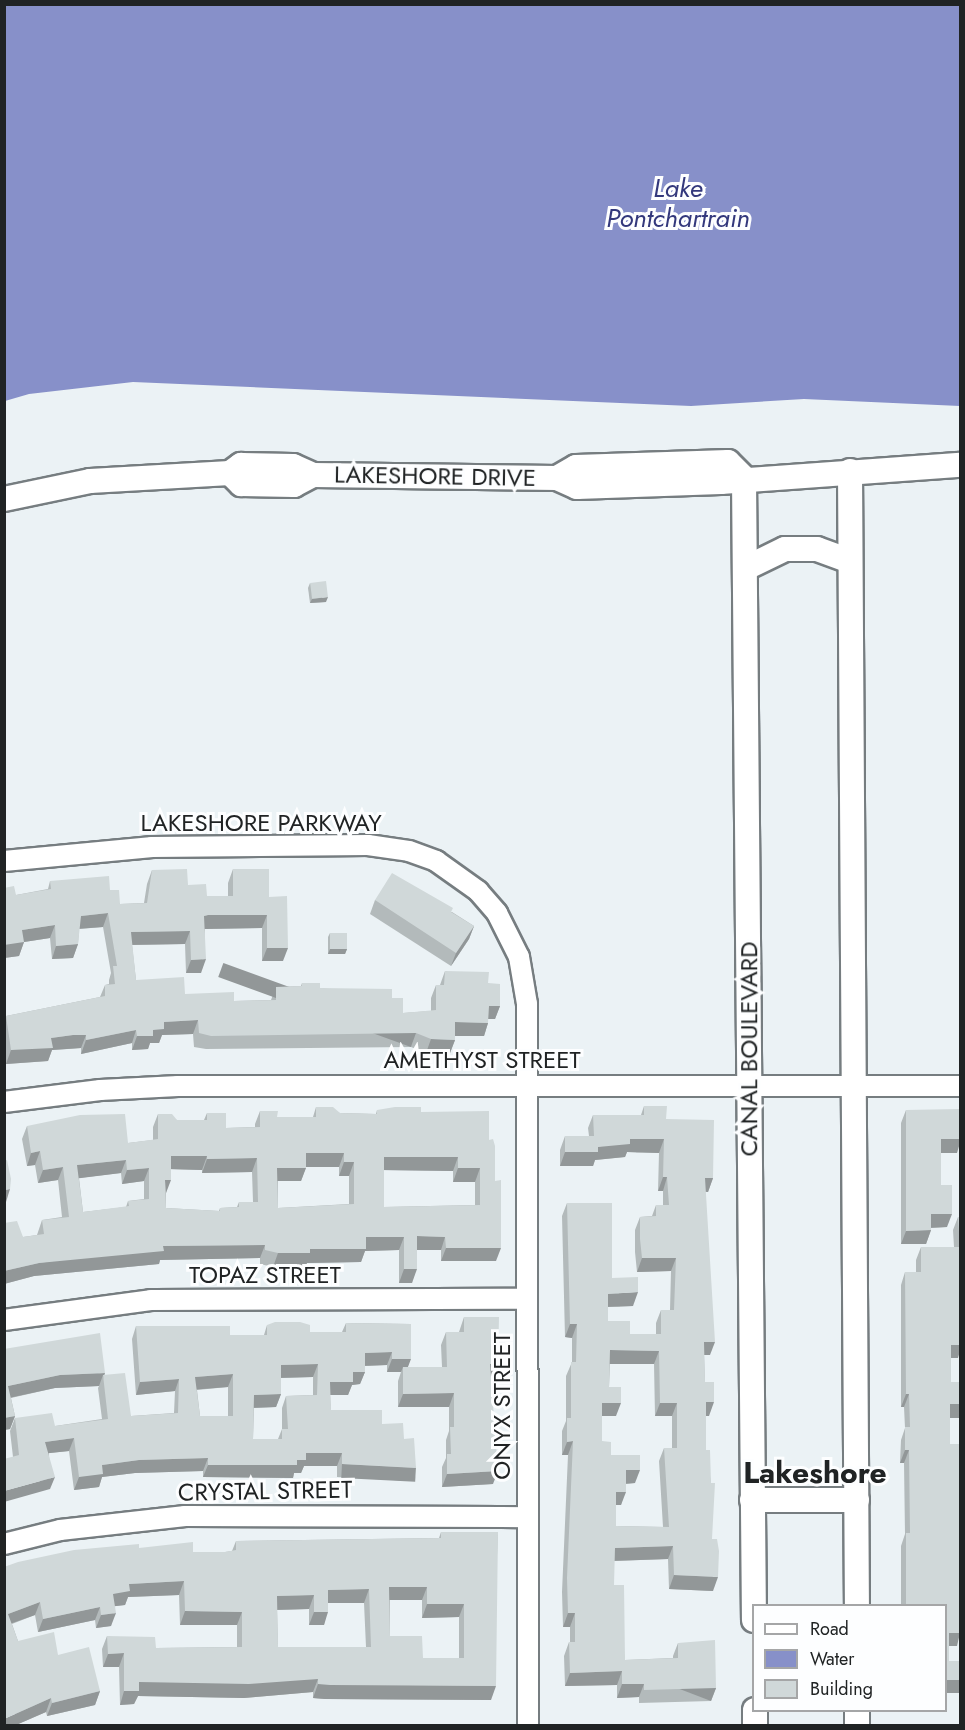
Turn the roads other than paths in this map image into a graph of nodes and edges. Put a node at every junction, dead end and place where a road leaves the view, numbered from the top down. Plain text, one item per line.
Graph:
1 (960, 465) edge
2 (850, 471) junction
3 (744, 478) junction
4 (4, 499) edge
5 (850, 561) junction
6 (746, 568) junction
7 (4, 861) edge
8 (749, 1085) junction
9 (857, 1085) junction
10 (527, 1086) junction
11 (960, 1086) edge
12 (4, 1102) edge
13 (527, 1299) junction
14 (4, 1320) edge
15 (752, 1500) junction
16 (857, 1500) junction
17 (528, 1517) junction
18 (4, 1544) edge
19 (753, 1604) edge
20 (857, 1604) edge
21 (528, 1725) edge

1 - 2 street, LAKESHORE DRIVE
2 - 3 street, LAKESHORE DRIVE
2 - 5 street
3 - 4 street, LAKESHORE DRIVE
3 - 6 street, CANAL BOULEVARD
5 - 6 street
5 - 9 street
6 - 8 street, CANAL BOULEVARD
7 - 10 street, LAKESHORE PARKWAY
8 - 9 street, AMETHYST STREET
8 - 10 street, AMETHYST STREET
8 - 15 street, CANAL BOULEVARD
9 - 11 street, AMETHYST STREET
9 - 16 street
10 - 12 street, AMETHYST STREET
10 - 13 street, ONYX STREET
13 - 14 street, TOPAZ STREET
13 - 17 street, ONYX STREET
15 - 16 street
15 - 19 street, CANAL BOULEVARD
16 - 20 street
17 - 18 street, CRYSTAL STREET
17 - 21 street, ONYX STREET

